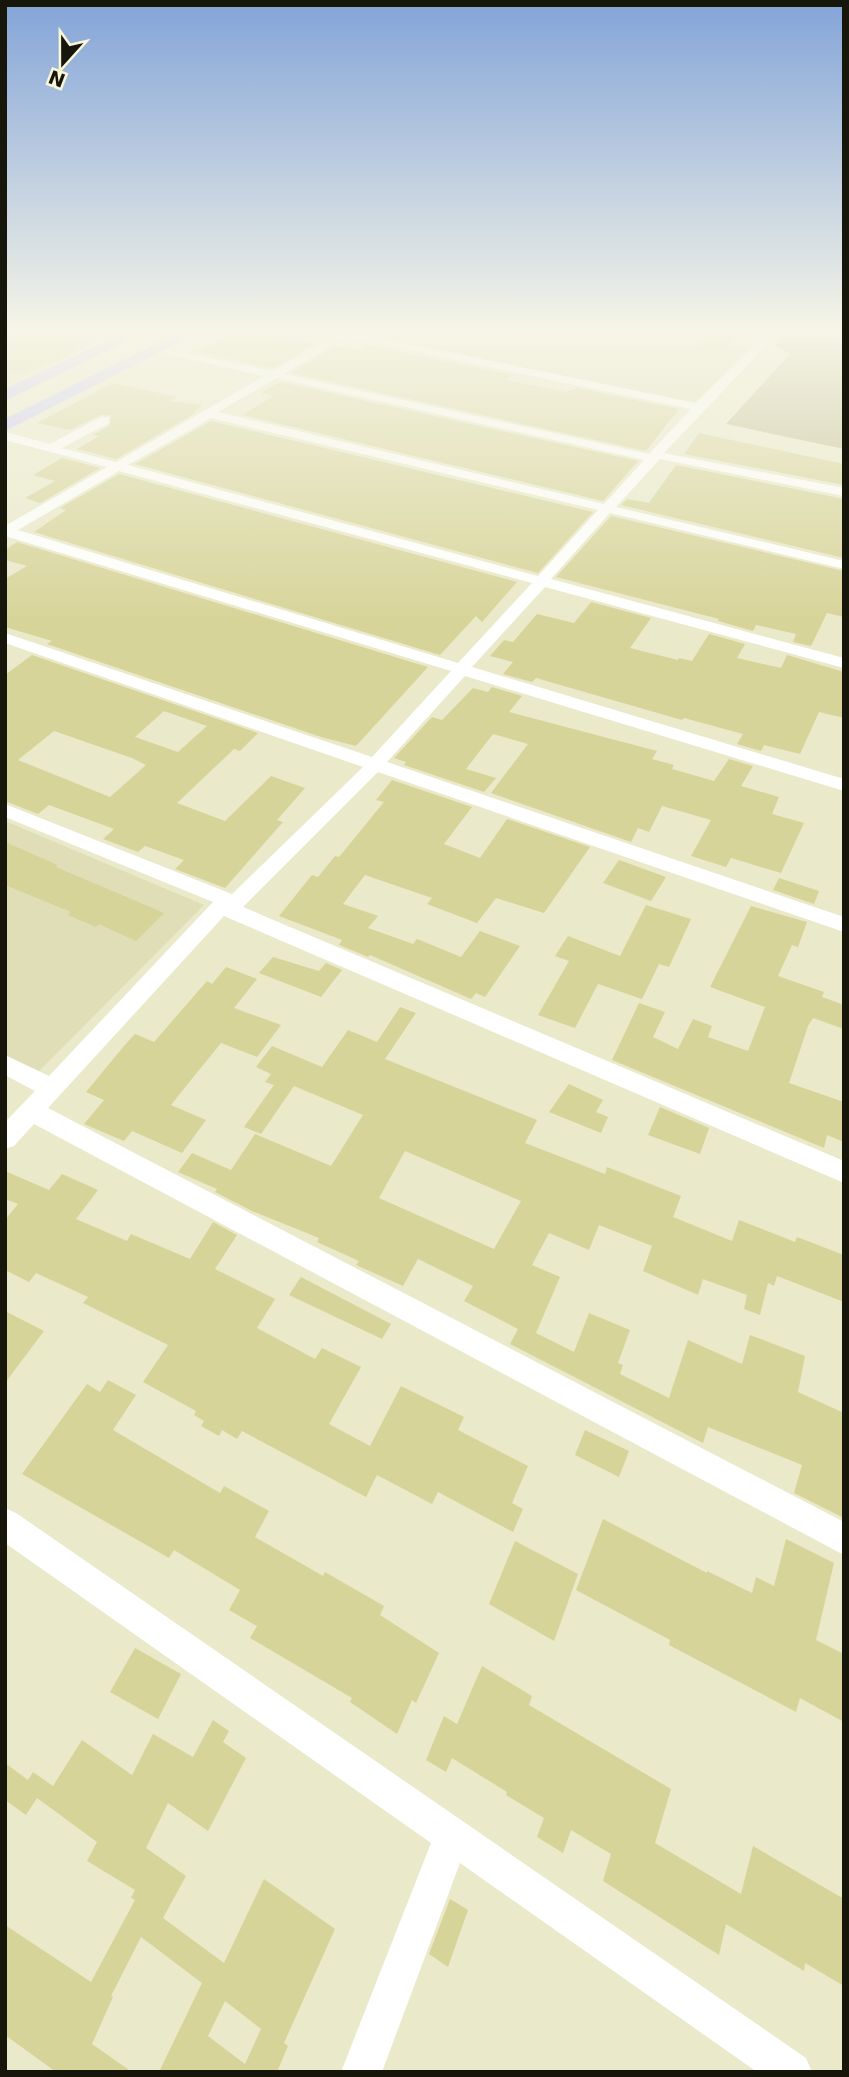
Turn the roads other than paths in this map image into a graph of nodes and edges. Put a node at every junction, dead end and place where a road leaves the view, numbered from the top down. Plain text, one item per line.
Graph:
1 (88, 429) edge
2 (185, 429) edge
3 (273, 429) edge
4 (525, 429) edge
5 (680, 429) edge
6 (5, 436) edge
7 (50, 449) junction
8 (656, 457) junction
9 (117, 468) junction
10 (844, 492) edge
11 (609, 510) junction
12 (5, 532) edge
13 (844, 565) edge
14 (542, 582) junction
15 (5, 638) edge
16 (844, 663) edge
17 (462, 669) junction
18 (374, 766) junction
19 (844, 785) edge
20 (5, 810) edge
21 (228, 904) junction
22 (844, 925) edge
23 (5, 1064) edge
24 (53, 1089) junction
25 (32, 1111) junction
26 (5, 1139) edge
27 (844, 1172) edge
28 (5, 1524) edge
29 (844, 1539) edge
30 (452, 1836) junction
31 (361, 2072) edge
32 (792, 2072) edge

1 - 7 street
2 - 9 street
3 - 11 street
4 - 8 street
5 - 8 street
6 - 7 street
7 - 9 street
8 - 10 street
8 - 11 street
9 - 12 street
9 - 14 street
11 - 13 street
11 - 14 street
12 - 17 street
14 - 16 street
14 - 17 street
15 - 18 street
17 - 18 street
17 - 19 street
18 - 21 street
18 - 22 street
20 - 21 street
21 - 24 street
21 - 27 street
23 - 24 street
24 - 25 street
25 - 26 street
25 - 29 street
28 - 30 street
30 - 31 street
30 - 32 street

